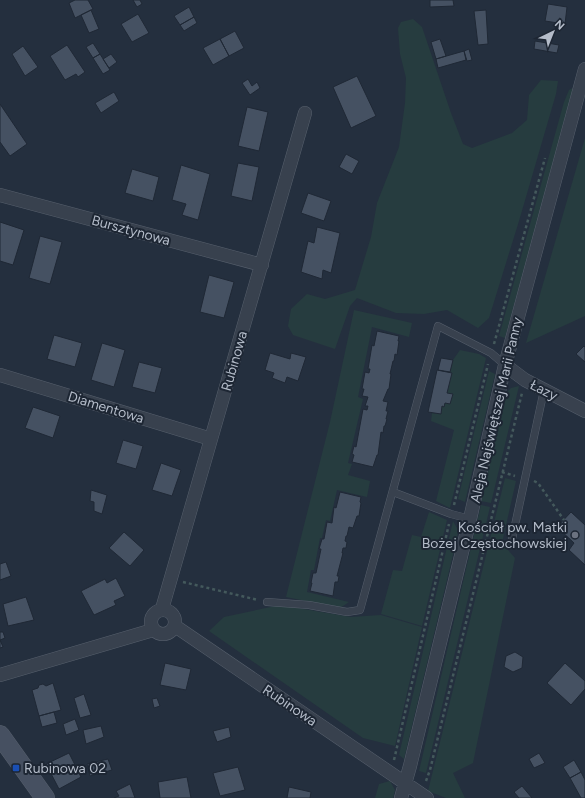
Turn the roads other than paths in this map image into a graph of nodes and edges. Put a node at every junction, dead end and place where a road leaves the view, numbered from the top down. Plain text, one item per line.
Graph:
1 (585, 69) edge
2 (305, 113) dead end
3 (0, 195) edge
4 (262, 265) junction
5 (505, 365) junction
6 (0, 375) edge
7 (544, 390) junction
8 (585, 411) edge
9 (211, 439) junction
10 (393, 492) junction
11 (470, 519) junction
12 (511, 544) dead end
13 (267, 602) road end
14 (162, 610) junction
15 (175, 626) junction
16 (153, 630) junction
17 (0, 675) edge
18 (0, 735) edge
19 (406, 784) junction
20 (424, 796) edge
21 (45, 798) edge
22 (401, 798) edge

1 - 5 street, Aleja Najświętszej Marii Panny
2 - 4 street, Rubinowa
3 - 4 street, Bursztynowa
4 - 9 street, Rubinowa
5 - 7 street, Łazy
5 - 10 lane
5 - 11 street, Aleja Najświętszej Marii Panny
6 - 9 street, Diamentowa
7 - 8 street, Łazy
7 - 12 lane
9 - 14 street, Rubinowa
10 - 11 lane
10 - 13 lane
11 - 19 street, Aleja Najświętszej Marii Panny
14 - 15 street, Rubinowa
14 - 16 street, Rubinowa
15 - 16 street
15 - 19 street, Rubinowa
16 - 17 street
18 - 21 street
19 - 20 street, Rubinowa
19 - 22 street, Aleja Najświętszej Marii Panny

